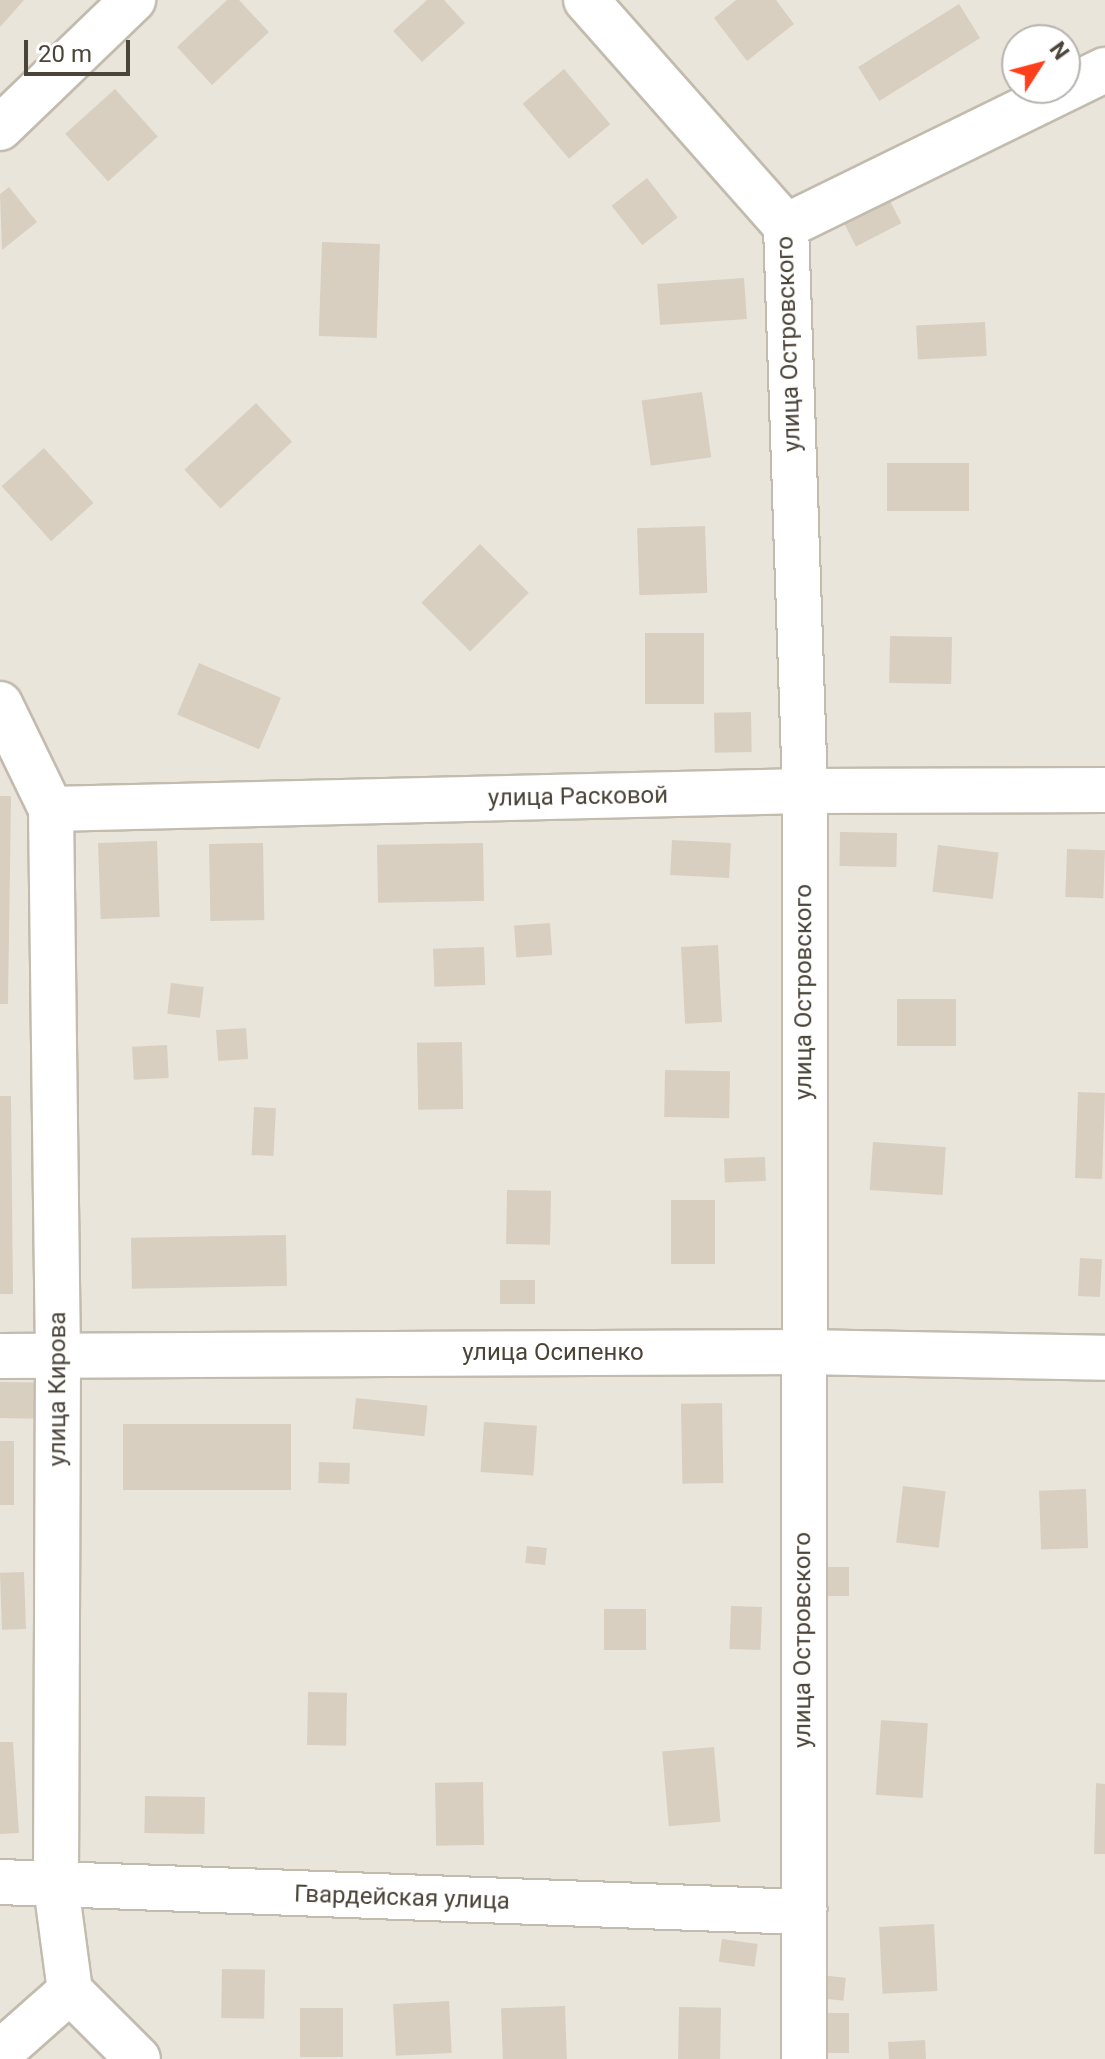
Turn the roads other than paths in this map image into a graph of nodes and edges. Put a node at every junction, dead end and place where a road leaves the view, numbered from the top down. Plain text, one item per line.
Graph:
1 (133, 0) edge
2 (586, 0) edge
3 (1105, 70) edge
4 (0, 128) edge
5 (786, 226) junction
6 (0, 704) edge
7 (1105, 790) edge
8 (805, 791) junction
9 (51, 809) junction
10 (802, 1352) junction
11 (0, 1356) edge
12 (58, 1357) junction
13 (1105, 1358) edge
14 (0, 1882) edge
15 (56, 1886) junction
16 (804, 1912) junction
17 (70, 1991) junction
18 (0, 2053) edge
19 (138, 2059) edge
20 (804, 2059) edge

1 - 4 street
2 - 5 street, улица Островского
3 - 5 street
5 - 8 street, улица Островского
6 - 9 street, улица Кирова
7 - 8 street, улица Расковой
8 - 9 street, улица Расковой
8 - 10 street, улица Островского
9 - 12 street, улица Кирова
10 - 12 street, улица Осипенко
10 - 13 street, улица Осипенко
10 - 16 street, улица Островского
11 - 12 street, улица Осипенко
12 - 15 street, улица Кирова
14 - 15 street, Гвардейская улица
15 - 16 street, Гвардейская улица
15 - 17 street, улица Кирова
16 - 20 street, улица Островского
17 - 18 street
17 - 19 street

